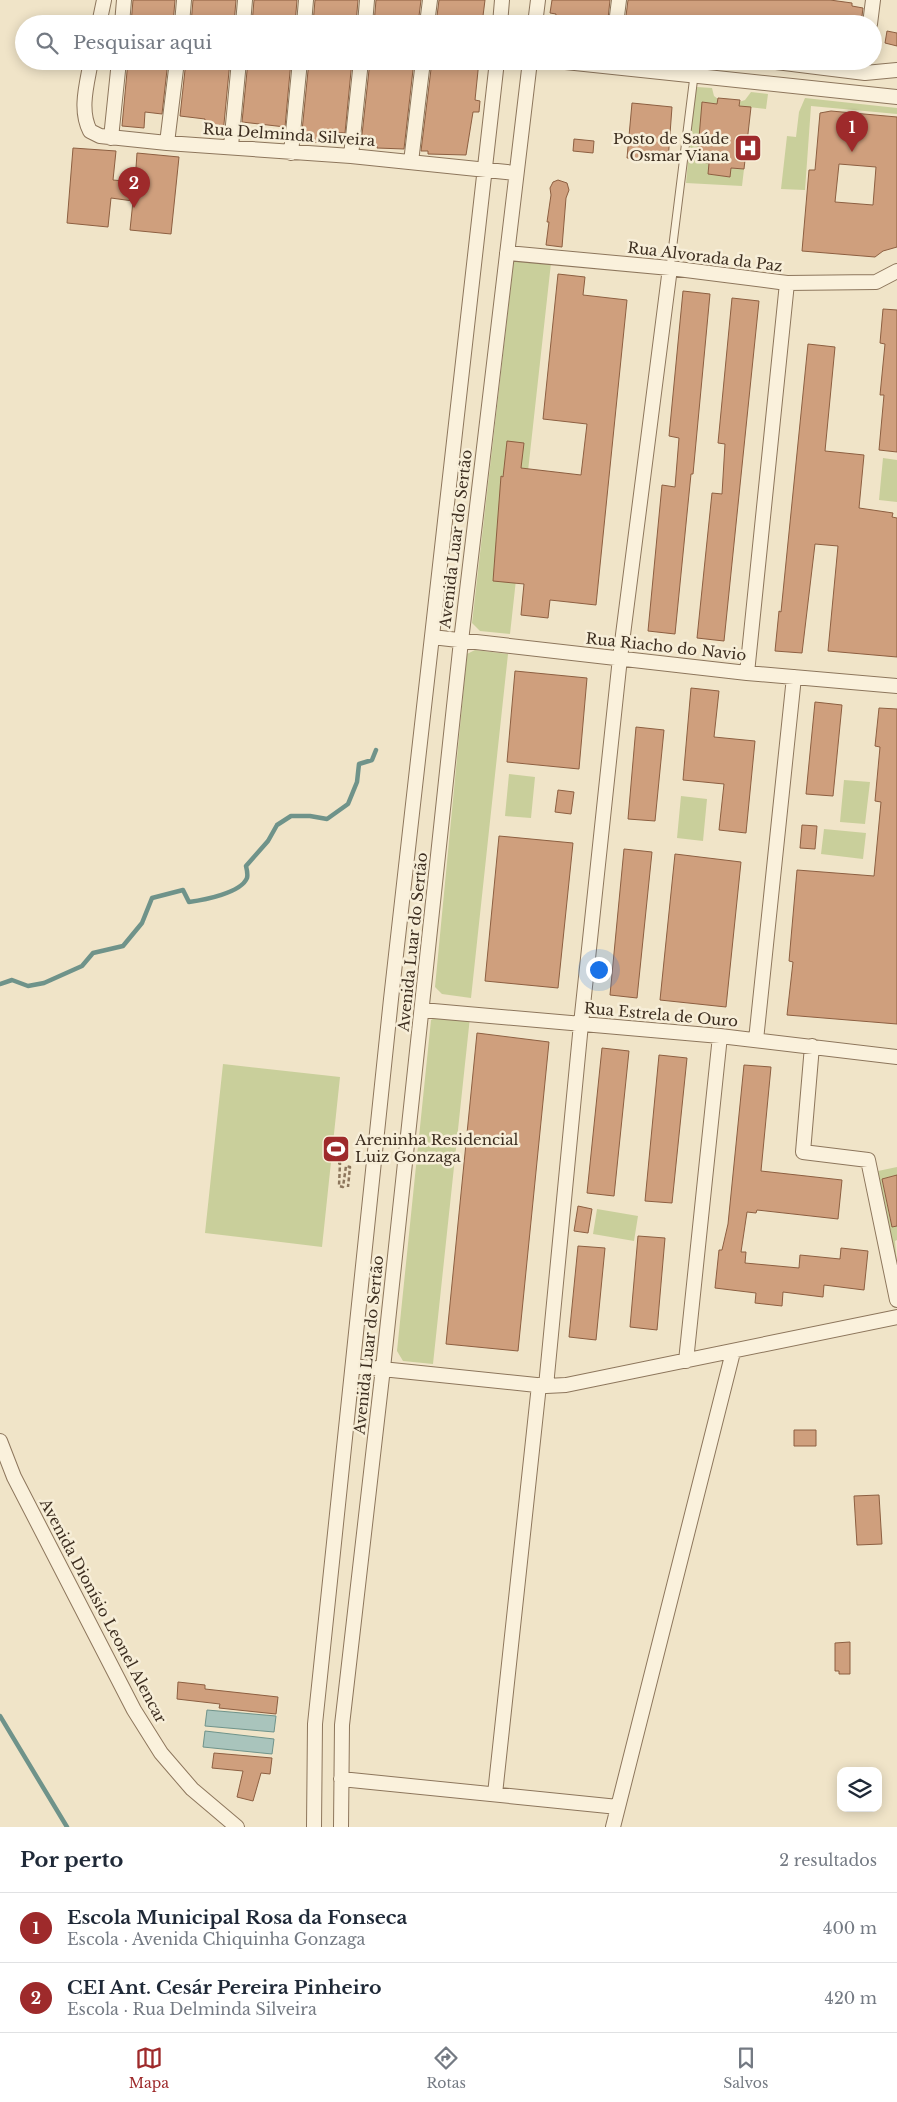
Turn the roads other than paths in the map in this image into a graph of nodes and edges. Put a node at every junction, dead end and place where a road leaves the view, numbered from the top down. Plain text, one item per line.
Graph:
1 (104, 0) edge
2 (124, 0) edge
3 (184, 0) edge
4 (245, 0) edge
5 (306, 0) edge
6 (367, 0) edge
7 (430, 0) edge
8 (502, 0) edge
9 (538, 0) edge
10 (619, 0) edge
11 (873, 0) edge
12 (101, 15) edge
13 (123, 15) edge
14 (183, 15) edge
15 (244, 15) edge
16 (305, 15) edge
17 (366, 15) edge
18 (428, 15) edge
19 (501, 15) edge
20 (536, 15) edge
21 (617, 15) edge
22 (871, 15) edge
23 (882, 69) edge
24 (90, 70) edge
25 (117, 70) edge
26 (176, 70) edge
27 (239, 70) edge
28 (299, 70) edge
29 (360, 70) edge
30 (422, 70) edge
31 (495, 70) edge
32 (529, 70) edge
33 (639, 70) edge
34 (897, 70) edge
35 (694, 76) junction
36 (897, 89) edge
37 (874, 95) junction
38 (897, 97) edge
39 (111, 138) junction
40 (167, 143) junction
41 (231, 146) junction
42 (291, 153) junction
43 (351, 156) junction
44 (411, 162) junction
45 (486, 170) junction
46 (516, 173) junction
47 (507, 253) junction
48 (670, 268) junction
49 (897, 271) edge
50 (787, 284) junction
51 (432, 637) junction
52 (461, 641) junction
53 (620, 658) junction
54 (747, 672) junction
55 (794, 677) junction
56 (897, 686) edge
57 (422, 1010) junction
58 (581, 1024) junction
59 (720, 1036) junction
60 (756, 1040) junction
61 (812, 1046) junction
62 (897, 1057) edge
63 (897, 1300) edge
64 (897, 1317) edge
65 (733, 1352) junction
66 (686, 1361) junction
67 (353, 1366) junction
68 (383, 1368) junction
69 (542, 1385) junction
70 (0, 1440) edge
71 (341, 1778) junction
72 (495, 1794) junction
73 (618, 1807) junction
74 (237, 1827) edge
75 (314, 1827) edge
76 (341, 1827) edge
77 (613, 1827) edge

1 - 12 street
2 - 13 street
3 - 14 street
4 - 15 street
5 - 16 street
6 - 17 street
7 - 18 street
8 - 19 street
9 - 20 street
10 - 21 street
11 - 22 street
23 - 34 street
24 - 39 street, Rua Delminda Silveira
25 - 39 street
26 - 40 street
27 - 41 street
28 - 42 street
29 - 43 street
30 - 44 street
31 - 45 street, Avenida Luar do Sertão
32 - 46 street, Avenida Luar do Sertão
33 - 35 street
35 - 37 street
35 - 48 lane
36 - 37 street
37 - 38 street
39 - 40 street, Rua Delminda Silveira
40 - 41 street, Rua Delminda Silveira
41 - 42 street, Rua Delminda Silveira
42 - 43 street, Rua Delminda Silveira
43 - 44 street, Rua Delminda Silveira
44 - 45 street, Rua Delminda Silveira
45 - 46 street, Rua Delminda Silveira
45 - 51 street, Avenida Luar do Sertão
46 - 47 street, Avenida Luar do Sertão
47 - 48 street, Rua Alvorada da Paz
47 - 52 street, Avenida Luar do Sertão
48 - 50 street, Rua Alvorada da Paz
48 - 53 street
49 - 50 street, Rua Alvorada da Paz
50 - 54 street
51 - 52 street, Rua Riacho do Navio
51 - 67 street, Avenida Luar do Sertão
52 - 53 street, Rua Riacho do Navio
52 - 57 street, Avenida Luar do Sertão
53 - 54 street, Rua Riacho do Navio
53 - 58 street
54 - 55 street, Rua Riacho do Navio
55 - 56 street, Rua Riacho do Navio
55 - 60 street
57 - 58 street, Rua Estrela de Ouro
57 - 68 street, Avenida Luar do Sertão
58 - 59 street, Rua Estrela de Ouro
58 - 69 street
59 - 60 street, Rua Estrela de Ouro
59 - 66 street
60 - 61 street, Rua Estrela de Ouro
61 - 62 street, Rua Estrela de Ouro
61 - 63 street
64 - 65 street
65 - 66 street
65 - 73 street
66 - 69 street
67 - 68 street
67 - 75 street, Avenida Luar do Sertão
68 - 69 street
68 - 71 street, Avenida Luar do Sertão
69 - 72 street
70 - 74 street, Avenida Dionísio Leonel Alencar
71 - 72 street
71 - 76 street, Avenida Luar do Sertão
72 - 73 street
73 - 77 street

